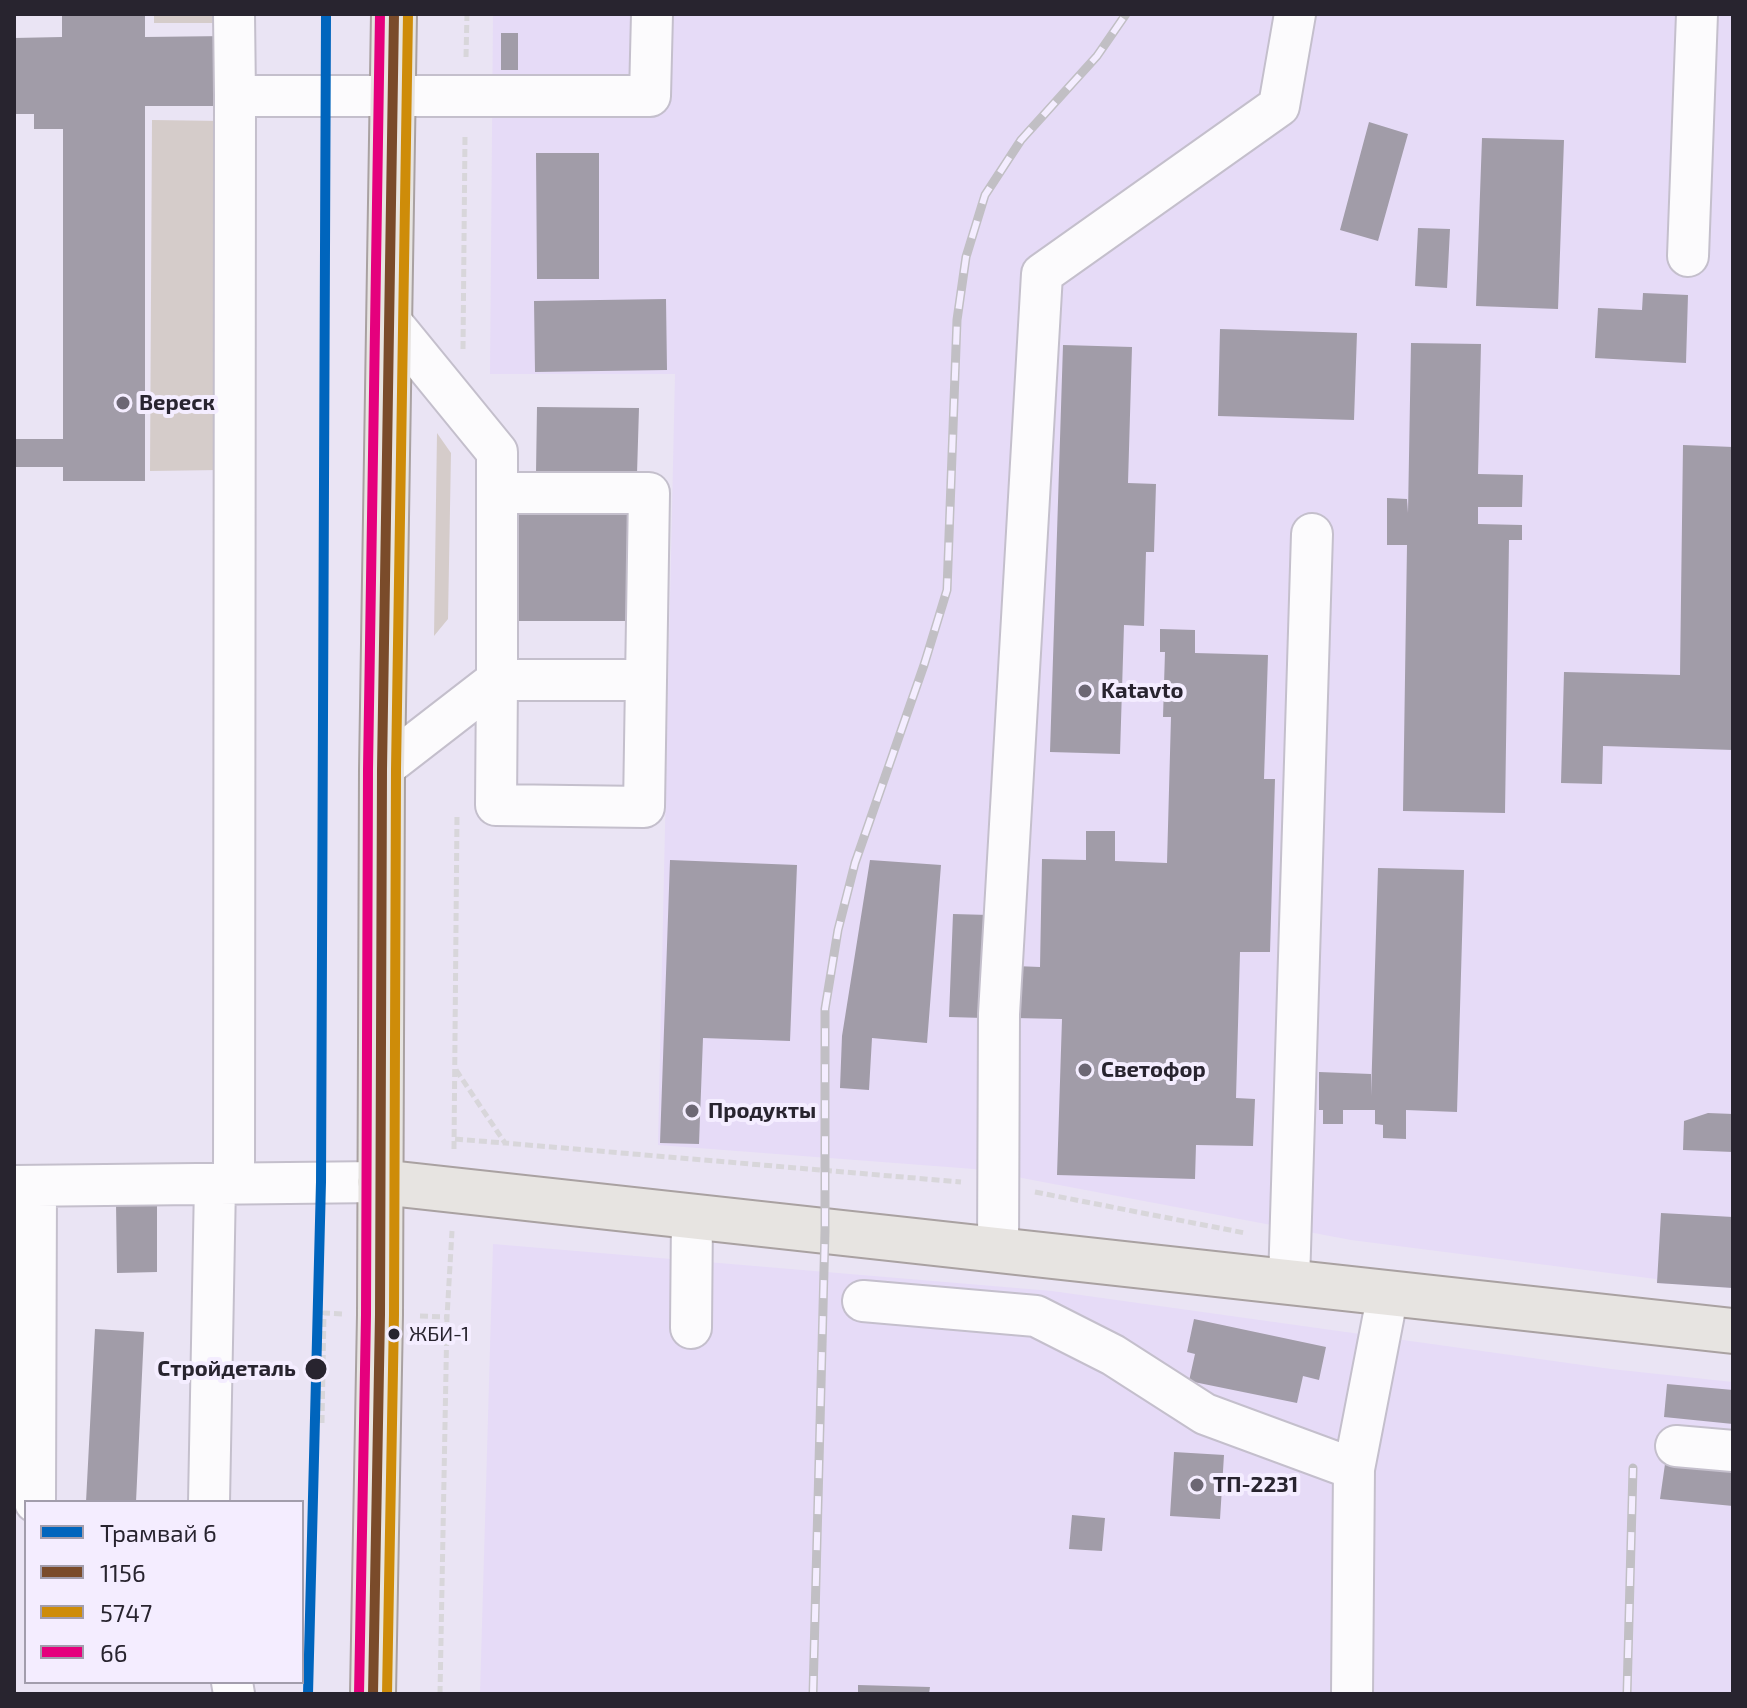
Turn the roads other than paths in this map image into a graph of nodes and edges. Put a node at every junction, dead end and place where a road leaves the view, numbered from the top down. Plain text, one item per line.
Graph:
1 (234, 14) edge
2 (394, 14) edge
3 (652, 14) edge
4 (1295, 14) edge
5 (1697, 14) edge
6 (392, 95) junction
7 (235, 96) junction
8 (1688, 256) dead end
9 (390, 321) junction
10 (498, 493) junction
11 (1312, 534) dead end
12 (497, 680) junction
13 (646, 680) junction
14 (382, 769) junction
15 (380, 1182) junction
16 (224, 1184) junction
17 (25, 1186) edge
18 (692, 1216) junction
19 (14, 1230) edge
20 (998, 1250) junction
21 (1290, 1262) junction
22 (1388, 1293) junction
23 (863, 1301) dead end
24 (691, 1328) dead end
25 (1733, 1331) edge
26 (1676, 1446) dead end
27 (1733, 1451) edge
28 (1354, 1469) junction
29 (35, 1500) edge
30 (209, 1500) edge
31 (373, 1694) edge
32 (1352, 1694) edge

1 - 7 lane
2 - 6 main road
3 - 6 lane
4 - 20 lane
5 - 8 lane
6 - 7 lane
6 - 9 main road
7 - 16 lane
9 - 10 lane
9 - 14 main road
10 - 12 lane
10 - 13 lane
11 - 21 lane
12 - 13 lane
12 - 13 lane
12 - 14 lane
14 - 15 main road
15 - 16 lane
15 - 18 main road
15 - 31 main road
16 - 17 lane
16 - 30 lane
17 - 19 lane
17 - 29 lane
18 - 20 main road
18 - 24 lane
20 - 21 main road
21 - 22 main road
22 - 25 main road
22 - 28 lane
23 - 28 lane
26 - 27 lane
28 - 32 lane

